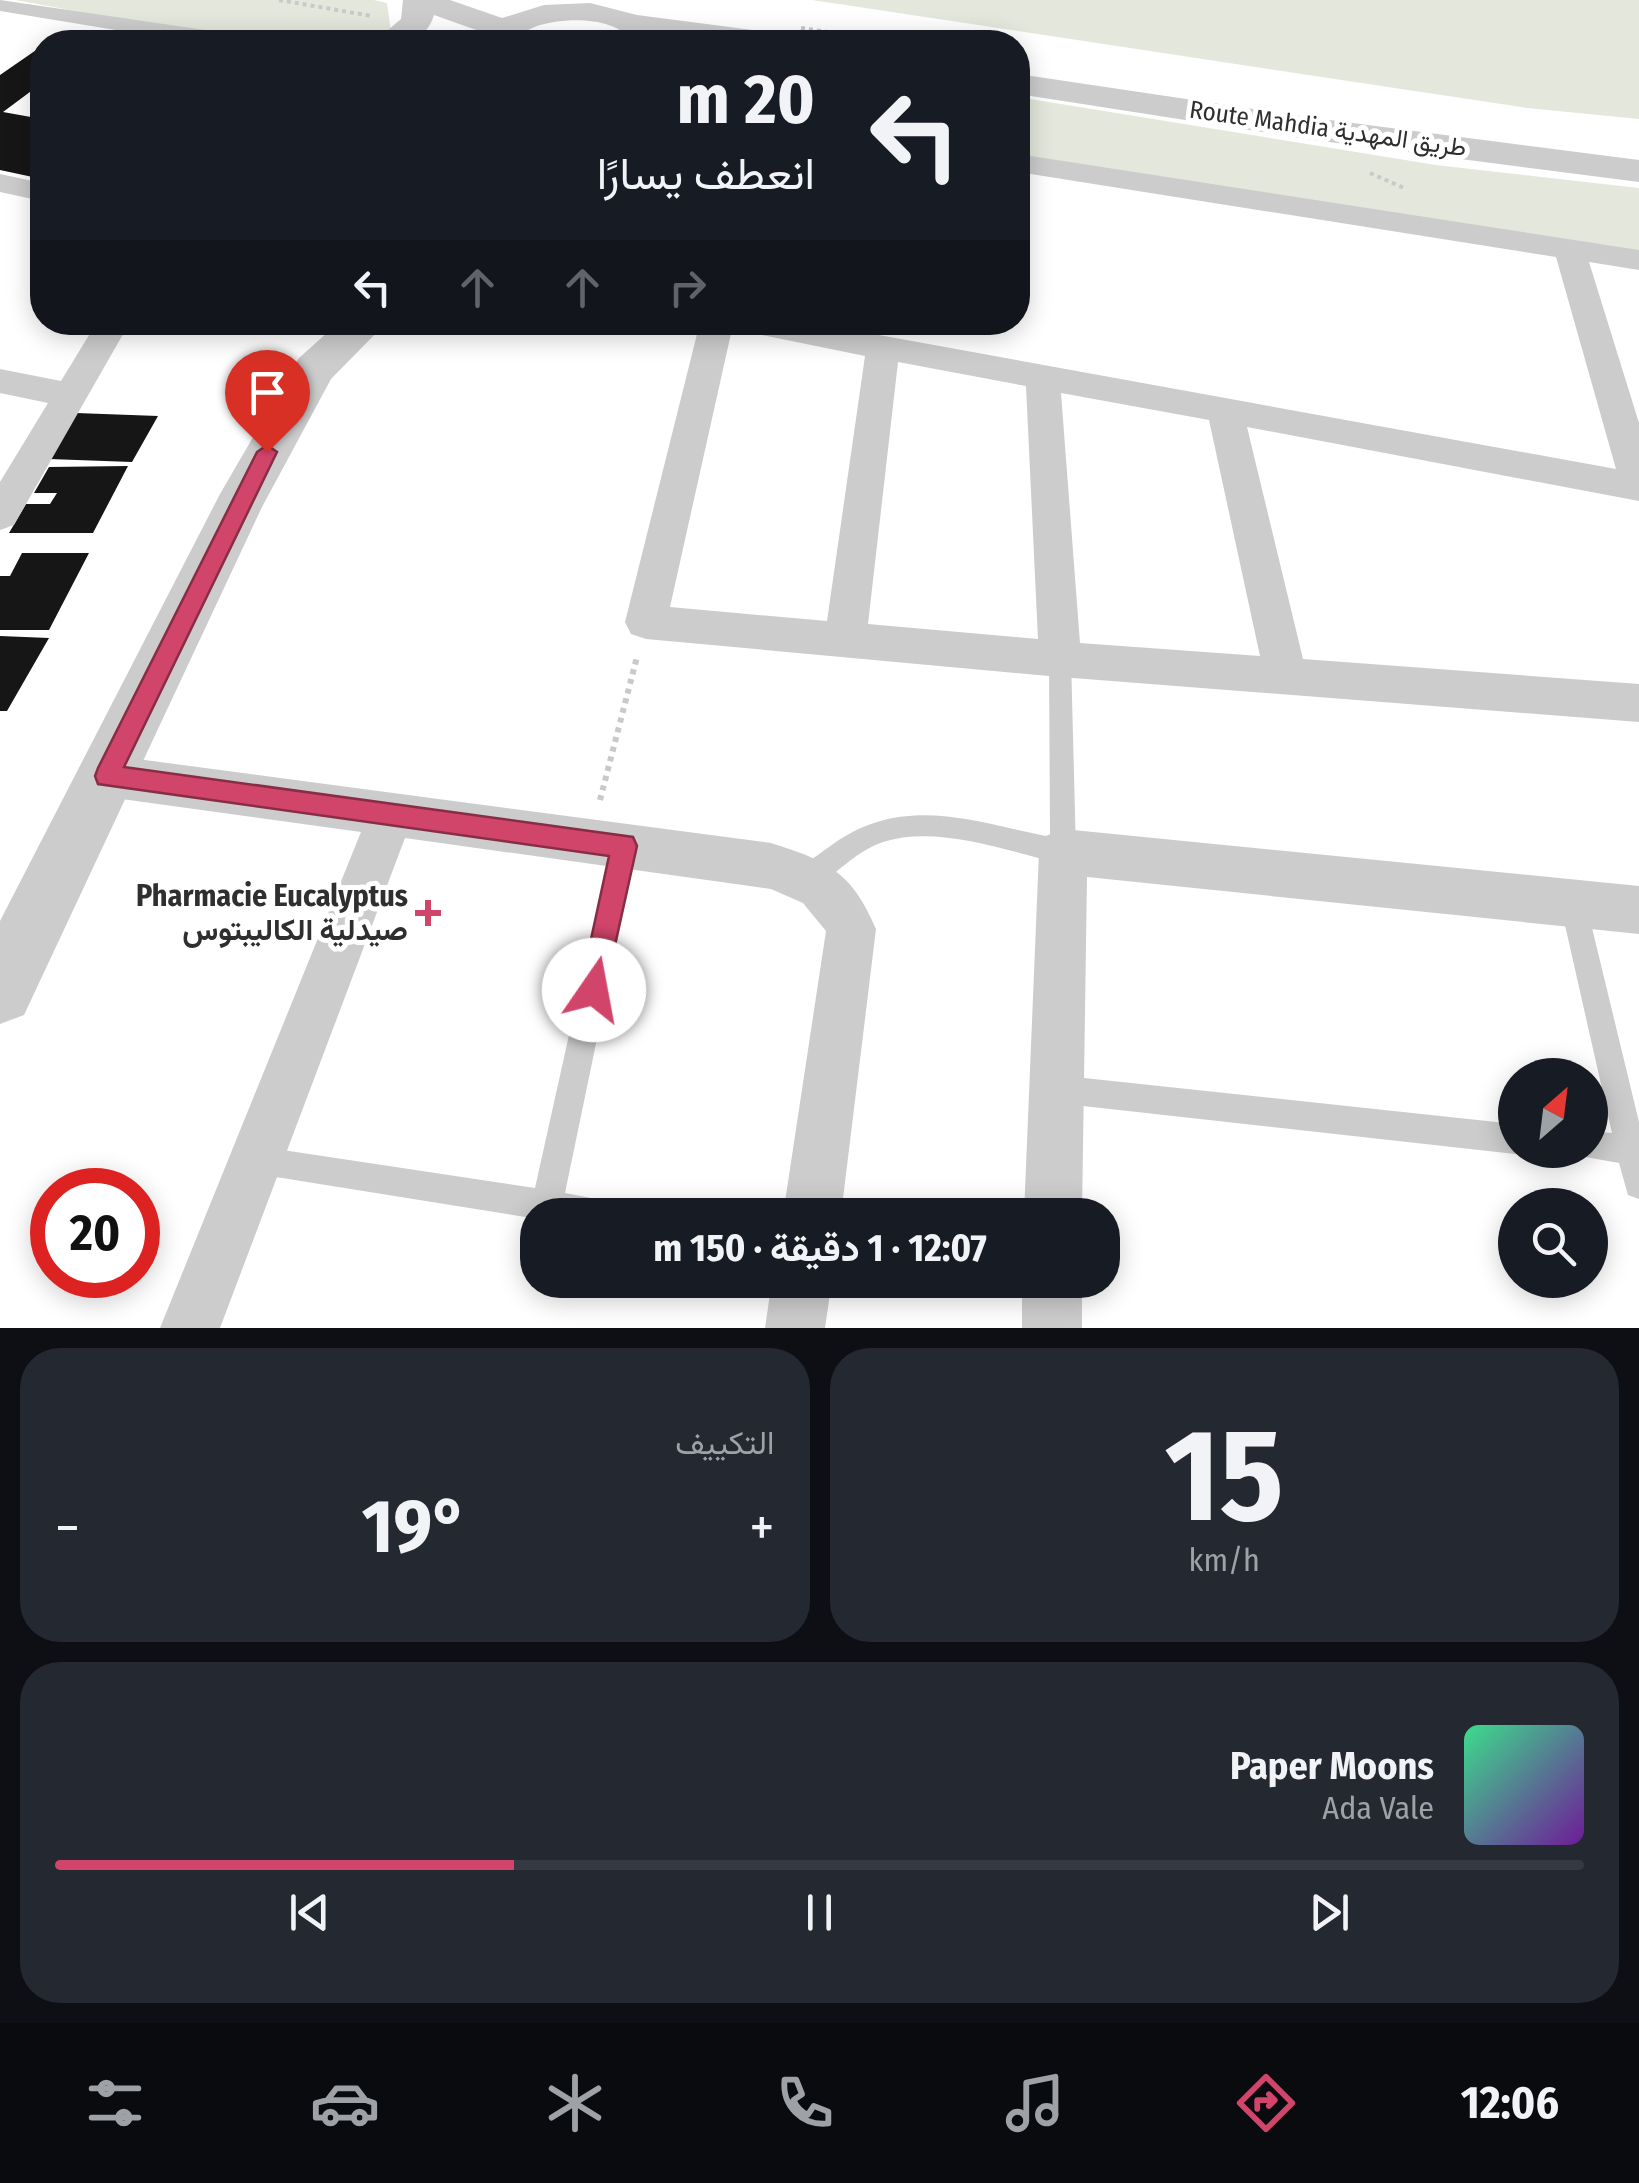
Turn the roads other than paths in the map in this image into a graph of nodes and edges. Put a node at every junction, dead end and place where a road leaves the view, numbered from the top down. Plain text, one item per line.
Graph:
1 (0, 4) edge
2 (419, 8) edge
3 (498, 23) edge
4 (159, 30) edge
5 (400, 30) edge
6 (637, 30) edge
7 (1030, 86) edge
8 (1030, 165) edge
9 (1639, 171) edge
10 (0, 182) edge
11 (30, 189) edge
12 (1569, 248) junction
13 (1639, 260) edge
14 (106, 335) edge
15 (714, 335) edge
16 (814, 335) edge
17 (321, 346) edge
18 (883, 348) junction
19 (1043, 378) junction
20 (0, 381) edge
21 (68, 396) junction
22 (1225, 411) junction
23 (1639, 485) edge
24 (0, 516) edge
25 (845, 640) junction
26 (1060, 660) junction
27 (1286, 676) junction
28 (1639, 703) edge
29 (107, 776) junction
30 (392, 812) junction
31 (607, 843) junction
32 (1063, 852) junction
33 (808, 878) junction
34 (1574, 903) junction
35 (1639, 910) edge
36 (0, 991) edge
37 (1054, 1089) junction
38 (1498, 1137) edge
39 (1608, 1148) edge
40 (1634, 1150) junction
41 (256, 1160) junction
42 (1639, 1184) edge
43 (548, 1198) edge
44 (814, 1198) edge
45 (1053, 1198) edge
46 (520, 1201) edge
47 (799, 1298) edge
48 (1052, 1298) edge
49 (190, 1328) edge
50 (795, 1328) edge
51 (1052, 1328) edge

1 - 4 street
2 - 3 street
2 - 5 street
3 - 6 street
7 - 9 street, Route Mahdia طريق المهدية
8 - 12 street
10 - 11 street
12 - 13 street
12 - 23 street
14 - 21 street
15 - 25 street
16 - 18 street
17 - 29 street
18 - 19 street
18 - 25 street
19 - 22 street
19 - 26 street
20 - 21 street
21 - 24 street
22 - 23 street
22 - 27 street
25 - 26 street
26 - 27 street
26 - 32 lane
27 - 28 street
29 - 30 street
29 - 36 street
30 - 31 street
30 - 41 street
31 - 33 street
31 - 43 lane
32 - 33 lane
32 - 34 street
32 - 37 street
33 - 44 street
34 - 35 street
34 - 40 lane
37 - 38 lane
37 - 45 street
39 - 40 lane
40 - 42 lane
41 - 46 lane
41 - 49 street
47 - 50 street
48 - 51 street

